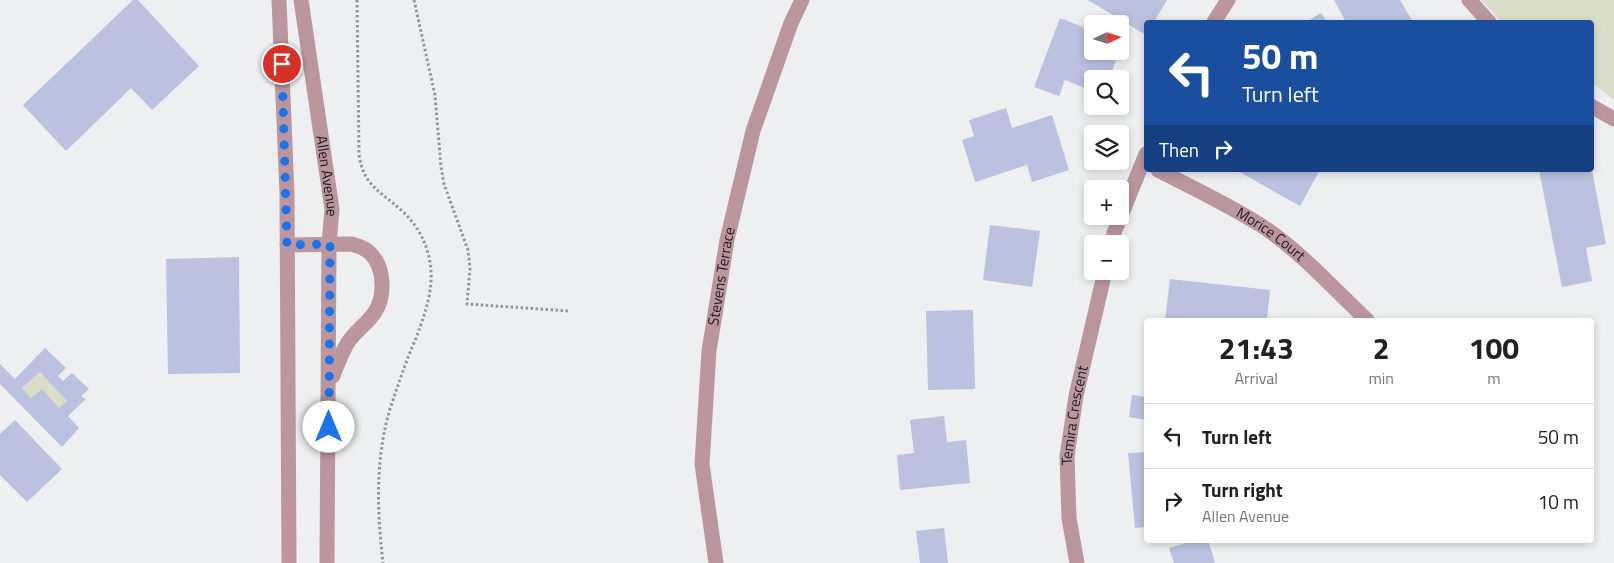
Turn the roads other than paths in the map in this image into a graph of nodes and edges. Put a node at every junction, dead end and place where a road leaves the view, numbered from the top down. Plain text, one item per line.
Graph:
1 (279, 0) edge
2 (301, 0) edge
3 (802, 0) edge
4 (1228, 0) edge
5 (1468, 0) edge
6 (1215, 20) edge
7 (1487, 20) edge
8 (1594, 108) edge
9 (1614, 119) edge
10 (1144, 162) edge
11 (1162, 172) edge
12 (1114, 235) edge
13 (330, 244) junction
14 (287, 245) junction
15 (1103, 280) edge
16 (1365, 318) edge
17 (329, 387) junction
18 (289, 563) edge
19 (327, 563) edge
20 (716, 563) edge
21 (1077, 563) edge

1 - 14 street
2 - 13 street, Allen Avenue
3 - 20 street, Stevens Terrace
4 - 6 street
5 - 7 street
8 - 9 street
10 - 12 street
11 - 16 street, Morice Court
13 - 14 street
13 - 17 street, Allen Avenue
13 - 17 street
14 - 18 street
15 - 21 street, Temira Crescent
17 - 19 street, Allen Avenue

